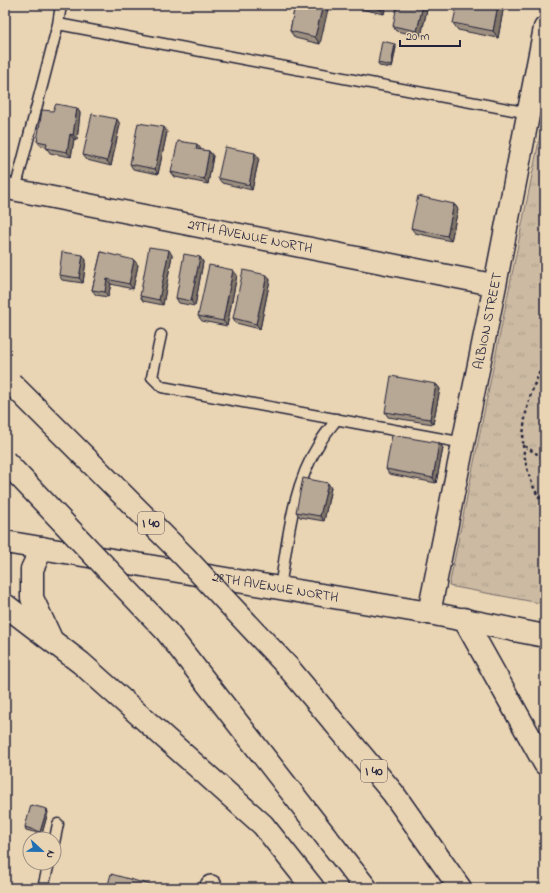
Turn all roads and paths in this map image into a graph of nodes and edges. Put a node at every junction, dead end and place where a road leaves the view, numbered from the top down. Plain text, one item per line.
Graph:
1 (61, 5) edge
2 (58, 24) junction
3 (545, 28) edge
4 (528, 113) junction
5 (10, 189) edge
6 (495, 285) junction
7 (161, 335) dead end
8 (545, 361) edge
9 (8, 380) edge
10 (338, 420) junction
11 (464, 443) junction
12 (523, 445) junction
13 (545, 459) edge
14 (5, 461) edge
15 (545, 506) edge
16 (5, 542) edge
17 (42, 548) junction
18 (280, 588) junction
19 (5, 605) edge
20 (429, 613) junction
21 (464, 620) junction
22 (545, 636) edge
23 (51, 640) junction
24 (545, 764) edge
25 (58, 824) dead end
26 (56, 831) edge
27 (47, 871) edge
28 (43, 888) edge
29 (313, 888) edge
30 (366, 888) edge
31 (460, 888) edge

1 - 2 lane
2 - 4 lane
2 - 5 lane
3 - 4 main road, ALBION STREET
4 - 6 main road, ALBION STREET
5 - 6 street, 29TH AVENUE NORTH
6 - 11 main road, ALBION STREET
7 - 10 lane
8 - 12 path
9 - 31 main road, I 40, bridge
10 - 11 lane
10 - 18 lane
11 - 20 main road, ALBION STREET
12 - 13 path
12 - 15 path
14 - 30 main road, bridge
16 - 17 main road, 28TH AVENUE NORTH
17 - 18 main road, 28TH AVENUE NORTH
17 - 23 main road
18 - 20 main road, 28TH AVENUE NORTH
19 - 23 main road
20 - 21 main road, 28TH AVENUE NORTH
21 - 22 main road, 28TH AVENUE NORTH
21 - 24 main road
23 - 29 main road
25 - 26 lane
27 - 28 lane

